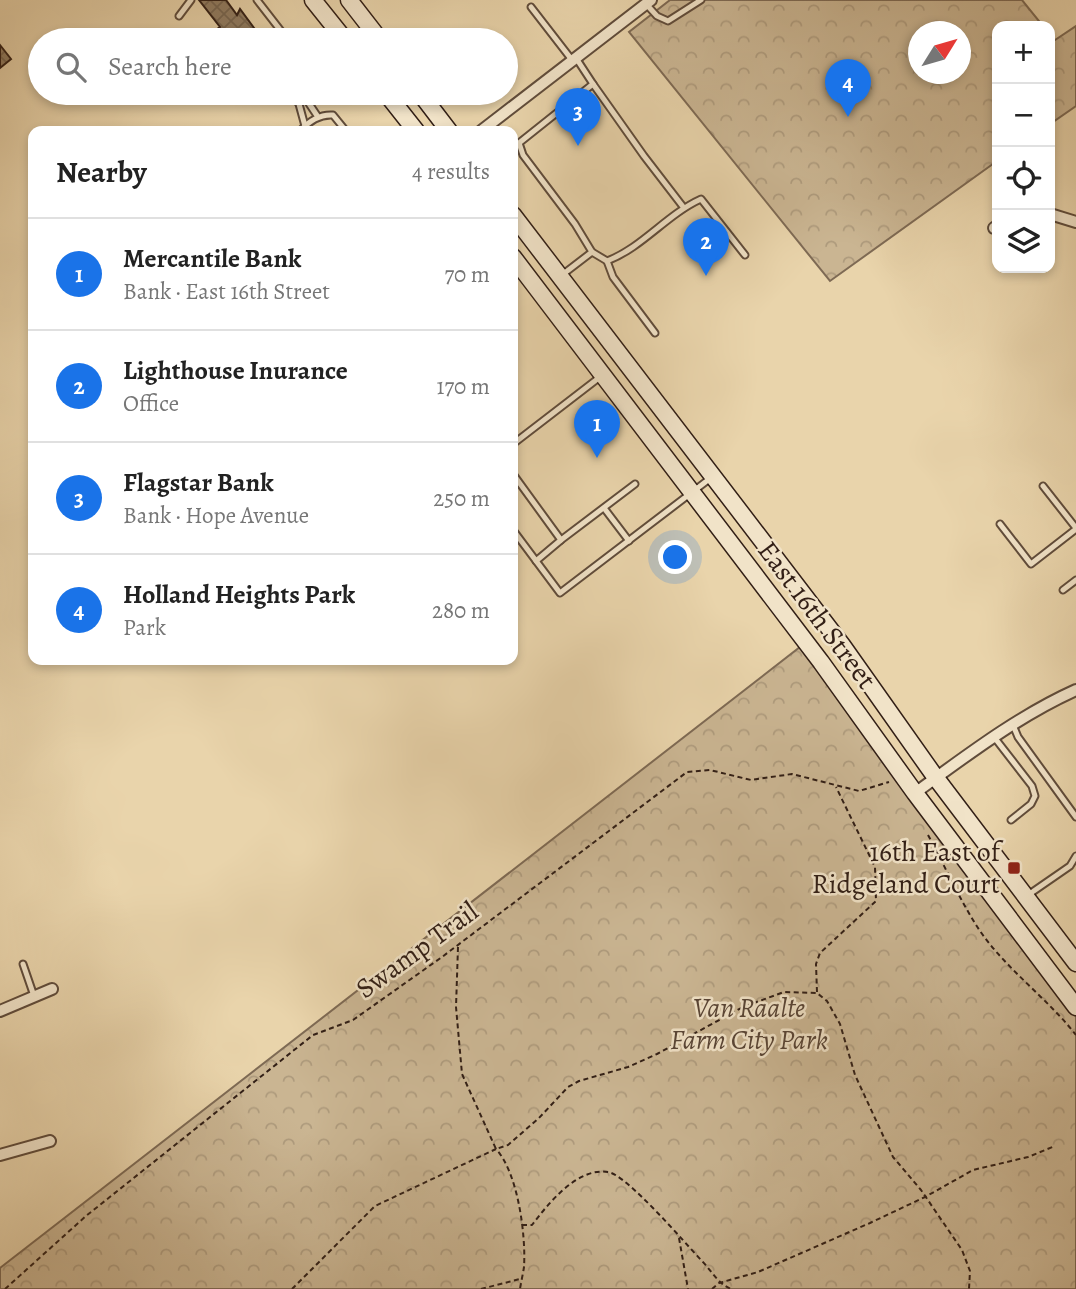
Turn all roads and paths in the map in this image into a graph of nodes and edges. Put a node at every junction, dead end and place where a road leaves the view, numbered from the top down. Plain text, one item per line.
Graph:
1 (191, 0) edge
2 (257, 0) edge
3 (313, 0) edge
4 (349, 0) edge
5 (701, 0) edge
6 (649, 2) edge
7 (531, 7) dead end
8 (179, 16) dead end
9 (279, 28) edge
10 (335, 28) edge
11 (371, 28) edge
12 (574, 60) junction
13 (593, 84) junction
14 (518, 103) edge
15 (299, 105) edge
16 (310, 105) edge
17 (395, 105) edge
18 (429, 105) edge
19 (515, 105) edge
20 (318, 117) junction
21 (302, 126) edge
22 (306, 126) edge
23 (342, 126) edge
24 (412, 126) edge
25 (446, 126) edge
26 (488, 126) edge
27 (684, 208) junction
28 (1055, 216) edge
29 (518, 222) edge
30 (1076, 222) edge
31 (592, 252) junction
32 (745, 255) dead end
33 (607, 261) junction
34 (518, 264) edge
35 (559, 277) junction
36 (655, 333) dead end
37 (602, 375) junction
38 (518, 440) edge
39 (713, 476) junction
40 (518, 481) edge
41 (635, 484) dead end
42 (1043, 486) dead end
43 (692, 492) junction
44 (604, 508) junction
45 (1000, 524) dead end
46 (1076, 529) edge
47 (518, 537) edge
48 (561, 540) junction
49 (629, 541) junction
50 (536, 561) junction
51 (1076, 580) edge
52 (1063, 590) dead end
53 (1076, 690) edge
54 (1013, 725) junction
55 (994, 737) junction
56 (936, 778) junction
57 (894, 781) dead end
58 (836, 786) junction
59 (915, 793) junction
60 (1076, 817) edge
61 (1011, 820) dead end
62 (923, 825) dead end
63 (1076, 856) edge
64 (1026, 897) junction
65 (458, 944) junction
66 (1074, 955) edge
67 (23, 964) dead end
68 (52, 989) dead end
69 (817, 993) junction
70 (34, 996) junction
71 (1076, 1007) edge
72 (0, 1011) edge
73 (1076, 1035) edge
74 (50, 1141) dead end
75 (1055, 1146) dead end
76 (496, 1149) junction
77 (0, 1155) edge
78 (925, 1198) junction
79 (521, 1225) junction
80 (679, 1236) junction
81 (521, 1279) junction
82 (719, 1283) junction
83 (5, 1289) edge
84 (292, 1289) edge
85 (481, 1289) edge
86 (520, 1289) edge
87 (688, 1289) edge
88 (712, 1289) edge
89 (732, 1289) edge
90 (969, 1289) edge

1 - 8 lane
2 - 9 lane
3 - 10 main road
4 - 11 main road
5 - 6 lane
6 - 12 street
7 - 12 lane
12 - 13 lane
12 - 14 street
13 - 27 lane
13 - 31 lane
15 - 21 lane
16 - 20 lane
17 - 24 main road
18 - 25 main road
19 - 26 street
20 - 22 lane
20 - 23 lane
27 - 32 lane
27 - 33 lane
28 - 30 street
29 - 35 main road, East 16th Street
31 - 33 lane
31 - 35 lane
33 - 36 lane
34 - 37 main road, East 16th Street
35 - 39 main road, East 16th Street
37 - 38 lane
37 - 43 main road, East 16th Street
39 - 43 lane
39 - 56 main road, East 16th Street
40 - 48 lane
41 - 44 lane
42 - 46 lane
43 - 49 lane
43 - 59 main road, East 16th Street
44 - 48 lane
44 - 49 lane
45 - 46 lane
47 - 50 lane
48 - 50 lane
49 - 50 lane
51 - 52 lane
53 - 54 street
54 - 55 street
54 - 60 lane
55 - 56 street
55 - 61 lane
56 - 59 street
56 - 64 main road, East 16th Street
57 - 58 path, Swamp Trail
58 - 65 path, Swamp Trail
58 - 69 path
59 - 71 main road, East 16th Street
62 - 73 path
63 - 64 lane
64 - 66 main road, East 16th Street
65 - 76 path
65 - 83 path, Swamp Trail
67 - 70 lane
68 - 70 street
69 - 76 path
69 - 78 path
70 - 72 street
74 - 77 street
75 - 78 path
76 - 79 path
76 - 84 path
78 - 82 path
78 - 90 path
79 - 80 path
79 - 81 path
80 - 82 path
80 - 87 path
81 - 85 path
81 - 86 path
82 - 88 path
82 - 89 path

